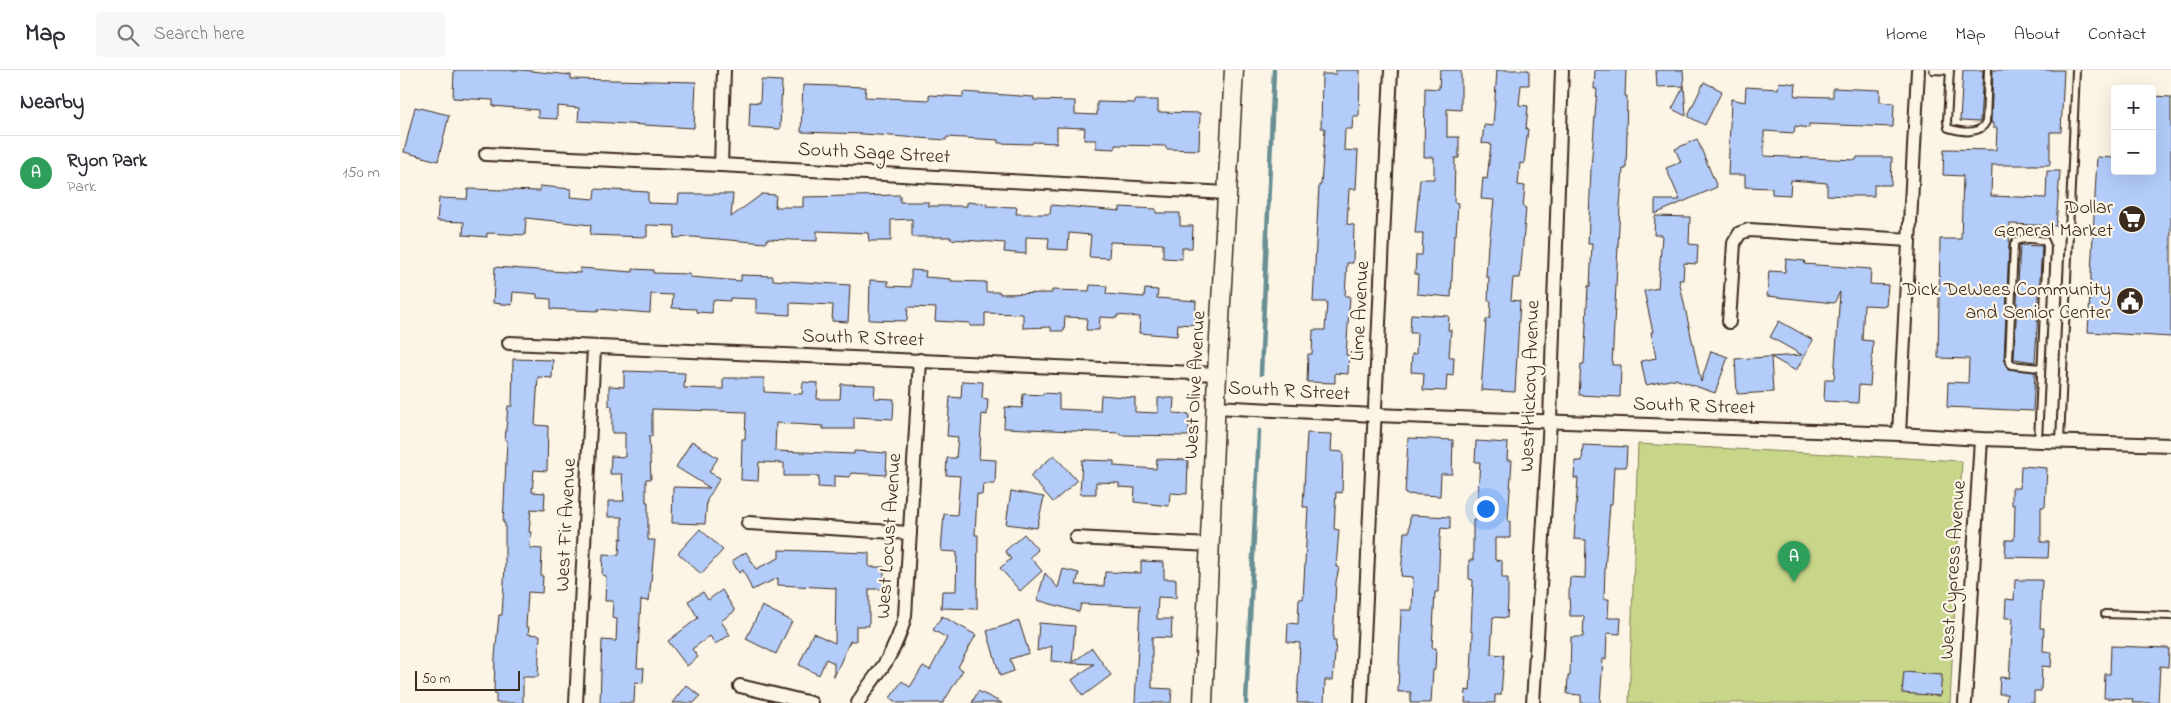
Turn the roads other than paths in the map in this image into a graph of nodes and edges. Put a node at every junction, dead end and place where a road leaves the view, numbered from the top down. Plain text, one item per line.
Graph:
1 (724, 70) edge
2 (1234, 70) edge
3 (1391, 70) edge
4 (1562, 70) edge
5 (1918, 70) edge
6 (1933, 70) edge
7 (1950, 70) edge
8 (1988, 70) edge
9 (2076, 70) edge
10 (486, 154) dead end
11 (721, 164) junction
12 (1227, 193) junction
13 (1909, 240) junction
14 (1729, 322) dead end
15 (509, 343) dead end
16 (594, 348) junction
17 (920, 360) junction
18 (2041, 368) junction
19 (1216, 374) junction
20 (1215, 407) junction
21 (1375, 415) junction
22 (1550, 420) junction
23 (1899, 434) junction
24 (1981, 439) junction
25 (2038, 441) junction
26 (2060, 442) junction
27 (2171, 445) edge
28 (748, 523) dead end
29 (910, 534) junction
30 (1076, 538) dead end
31 (1210, 545) junction
32 (2105, 614) dead end
33 (2171, 616) edge
34 (740, 686) dead end
35 (576, 703) edge
36 (811, 703) edge
37 (858, 703) edge
38 (1203, 703) edge
39 (1361, 703) edge
40 (1533, 703) edge
41 (1965, 703) edge

1 - 11 street
2 - 12 street, West Olive Avenue
3 - 21 street, Lime Avenue
4 - 22 street, West Hickory Avenue
5 - 13 street
6 - 7 lane
7 - 8 lane
9 - 26 lane
10 - 11 street, South Sage Street
11 - 12 street, South Sage Street
12 - 19 street, West Olive Avenue
13 - 14 street
13 - 23 street
15 - 16 street, South R Street
16 - 17 street, South R Street
16 - 35 street, West Fir Avenue
17 - 19 street, South R Street
17 - 29 street, West Locust Avenue
18 - 18 lane
18 - 25 lane
19 - 20 street, West Olive Avenue
20 - 21 street, South R Street
20 - 31 street, West Olive Avenue
21 - 22 street, South R Street
21 - 39 street, Lime Avenue
22 - 23 street, South R Street
22 - 40 street, West Hickory Avenue
23 - 24 street, South R Street
24 - 25 street, South R Street
24 - 41 street, West Cypress Avenue
25 - 26 street, South R Street
26 - 27 street, South R Street
28 - 29 street
29 - 37 street, West Locust Avenue
30 - 31 street
31 - 38 street, West Olive Avenue
32 - 33 lane
34 - 36 street

